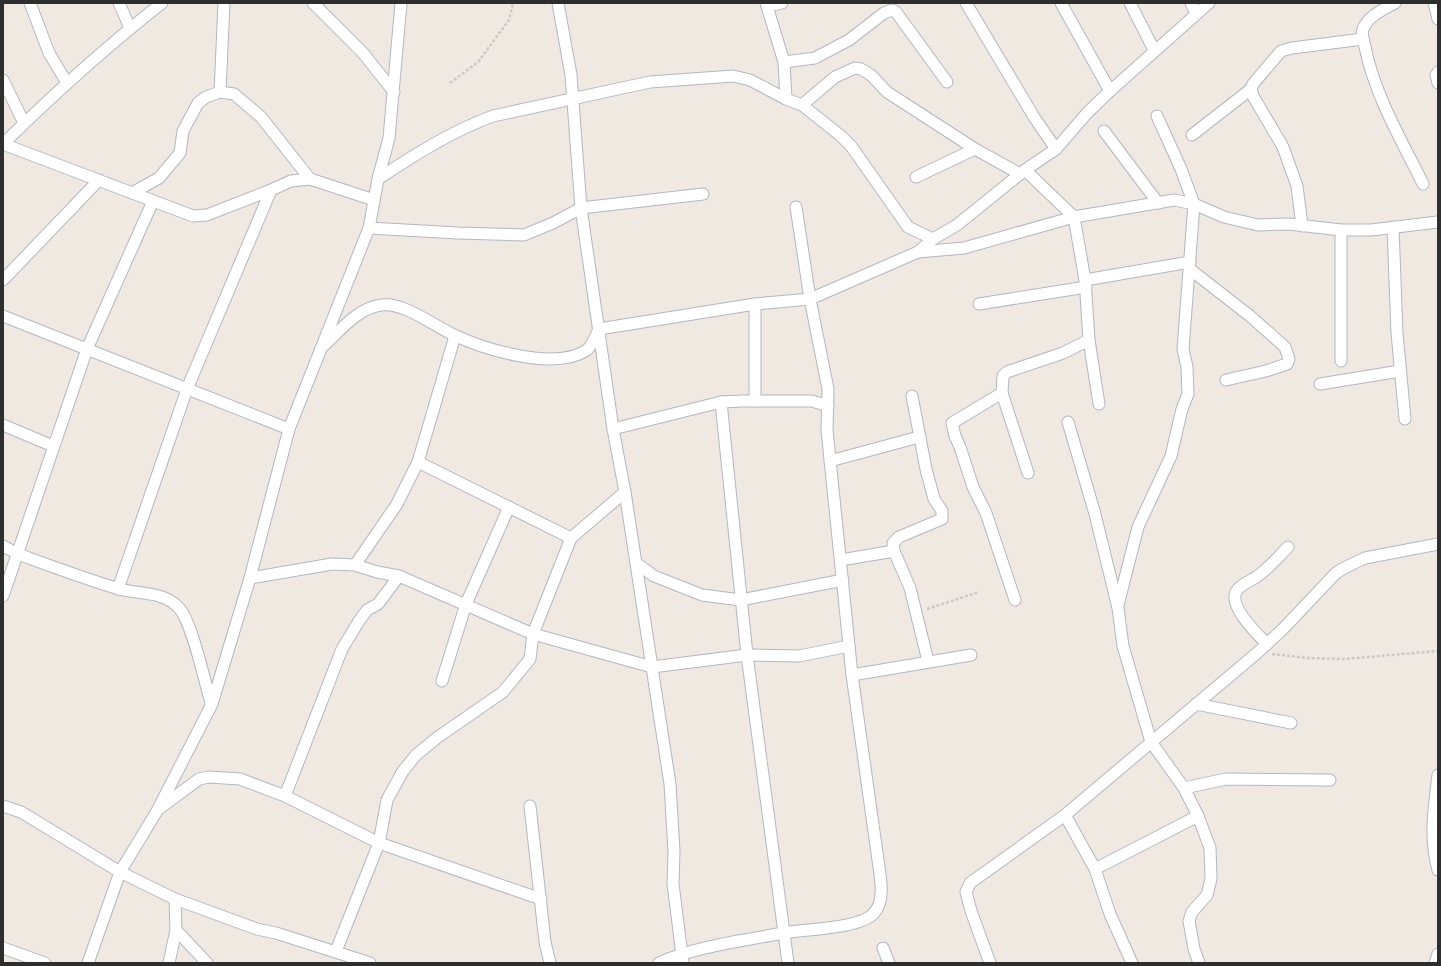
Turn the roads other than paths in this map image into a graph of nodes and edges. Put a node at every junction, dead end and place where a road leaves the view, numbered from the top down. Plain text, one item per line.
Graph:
1 (30, 3) edge
2 (119, 3) edge
3 (162, 3) edge
4 (224, 3) edge
5 (313, 3) edge
6 (401, 3) edge
7 (558, 3) edge
8 (782, 3) edge
9 (966, 3) edge
10 (1061, 3) edge
11 (1130, 3) edge
12 (1191, 3) edge
13 (1209, 3) edge
14 (1395, 3) edge
15 (1434, 3) edge
16 (766, 4) edge
17 (1196, 14) junction
18 (1438, 19) edge
19 (130, 28) junction
20 (1363, 39) junction
21 (1154, 50) junction
22 (784, 62) junction
23 (1438, 72) edge
24 (3, 80) edge
25 (947, 82) dead end
26 (1438, 82) edge
27 (67, 83) junction
28 (1251, 89) junction
29 (1110, 91) junction
30 (220, 92) junction
31 (394, 92) junction
32 (573, 99) junction
33 (786, 99) junction
34 (802, 105) junction
35 (1157, 116) dead end
36 (24, 123) junction
37 (1104, 130) dead end
38 (1192, 135) dead end
39 (3, 144) edge
40 (975, 149) junction
41 (1056, 149) junction
42 (1022, 172) junction
43 (916, 177) dead end
44 (378, 178) junction
45 (99, 180) junction
46 (310, 180) junction
47 (1423, 184) dead end
48 (271, 190) junction
49 (132, 193) junction
50 (703, 194) dead end
51 (374, 200) junction
52 (153, 201) junction
53 (1158, 203) junction
54 (1194, 204) junction
55 (796, 207) dead end
56 (582, 208) junction
57 (1074, 217) junction
58 (1438, 222) edge
59 (1302, 226) junction
60 (1393, 227) junction
61 (369, 228) junction
62 (1341, 230) junction
63 (933, 239) junction
64 (918, 252) junction
65 (1190, 266) junction
66 (3, 280) edge
67 (1085, 283) junction
68 (810, 299) junction
69 (755, 304) junction
70 (979, 304) dead end
71 (3, 316) edge
72 (599, 329) junction
73 (455, 336) junction
74 (1089, 340) junction
75 (321, 348) junction
76 (87, 349) junction
77 (1341, 361) dead end
78 (1400, 371) junction
79 (1226, 380) dead end
80 (1320, 384) dead end
81 (187, 389) junction
82 (1002, 393) junction
83 (912, 396) dead end
84 (755, 401) junction
85 (720, 402) junction
86 (1099, 404) dead end
87 (828, 406) junction
88 (1405, 419) dead end
89 (1068, 422) dead end
90 (3, 425) edge
91 (289, 429) junction
92 (613, 429) junction
93 (920, 437) junction
94 (53, 446) junction
95 (830, 461) junction
96 (418, 462) junction
97 (1028, 473) dead end
98 (625, 492) junction
99 (509, 507) junction
100 (571, 538) junction
101 (1438, 544) edge
102 (3, 546) edge
103 (1288, 547) dead end
104 (894, 551) junction
105 (18, 554) junction
106 (841, 560) junction
107 (636, 564) junction
108 (355, 565) junction
109 (399, 576) junction
110 (250, 578) junction
111 (843, 580) junction
112 (118, 589) junction
113 (3, 596) edge
114 (741, 600) junction
115 (1015, 600) dead end
116 (466, 604) junction
117 (1118, 608) junction
118 (532, 634) junction
119 (1267, 644) junction
120 (849, 646) junction
121 (971, 654) dead end
122 (747, 656) junction
123 (928, 661) junction
124 (652, 667) junction
125 (852, 676) junction
126 (442, 681) dead end
127 (212, 704) junction
128 (1196, 704) junction
129 (1291, 723) dead end
130 (1151, 742) junction
131 (1438, 775) edge
132 (1330, 780) dead end
133 (1184, 788) junction
134 (285, 796) junction
135 (3, 806) edge
136 (530, 806) dead end
137 (157, 811) junction
138 (1065, 815) junction
139 (1198, 816) junction
140 (379, 843) junction
141 (1095, 869) junction
142 (1438, 870) edge
143 (120, 872) junction
144 (175, 899) junction
145 (541, 899) junction
146 (176, 930) junction
147 (785, 933) junction
148 (3, 948) edge
149 (883, 948) dead end
150 (336, 951) junction
151 (1438, 954) edge
152 (682, 958) edge
153 (45, 963) edge
154 (88, 963) edge
155 (169, 963) edge
156 (207, 963) edge
157 (370, 963) edge
158 (550, 963) edge
159 (659, 963) edge
160 (788, 963) edge
161 (889, 963) edge
162 (990, 963) edge
163 (1132, 963) edge
164 (1199, 963) edge
165 (1435, 963) edge

1 - 27 street
2 - 19 street
3 - 19 street
4 - 30 street
5 - 31 street
6 - 31 street
7 - 32 street
8 - 16 street
9 - 41 street
10 - 29 street
11 - 21 street
12 - 17 street
13 - 17 street
14 - 20 street
15 - 18 street
16 - 22 street
17 - 21 street
19 - 27 street
20 - 28 street
20 - 47 street
21 - 29 street
22 - 25 street
22 - 33 street
23 - 26 street
24 - 36 street
27 - 36 street
28 - 38 street
28 - 59 street
29 - 41 street
30 - 46 street
30 - 49 street
31 - 44 street
32 - 33 street
32 - 44 street
32 - 56 street
33 - 34 street
34 - 40 street
34 - 63 street
35 - 54 street
36 - 39 street
37 - 53 street
39 - 45 street
40 - 42 street
40 - 43 street
41 - 42 street
42 - 57 street
42 - 63 street
44 - 51 street
45 - 49 street
45 - 66 street
46 - 48 street
46 - 51 street
48 - 52 street
48 - 81 street
49 - 52 street
50 - 56 street
51 - 61 street
52 - 76 street
53 - 54 street
53 - 57 street
54 - 59 street
54 - 65 street
55 - 68 street
56 - 61 street
56 - 72 street
57 - 64 street
57 - 67 street
58 - 60 street
59 - 62 street
60 - 62 street
60 - 78 street
61 - 75 street
62 - 77 street
63 - 64 street
64 - 68 street
65 - 67 street
65 - 79 street
65 - 117 street
67 - 70 street
67 - 74 street
68 - 69 street
68 - 87 street
69 - 72 street
69 - 84 street
71 - 76 street
72 - 73 street
72 - 92 street
73 - 75 street
73 - 96 street
74 - 82 street
74 - 86 street
75 - 91 street
76 - 81 street
76 - 94 street
78 - 80 street
78 - 88 street
81 - 91 street
81 - 112 street
82 - 97 street
82 - 115 street
83 - 93 street
84 - 85 street
84 - 87 street
85 - 92 street
85 - 114 street
87 - 95 street
89 - 117 street
90 - 94 street
91 - 110 street
92 - 98 street
93 - 95 street
93 - 104 street
94 - 105 street
95 - 106 street
96 - 99 street
96 - 108 street
98 - 100 street
98 - 107 street
99 - 100 street
99 - 116 street
100 - 118 street
101 - 119 street
102 - 105 street
103 - 119 street
104 - 106 street
104 - 123 street
105 - 112 street
105 - 113 street
106 - 111 street
107 - 114 street
107 - 124 street
108 - 109 street
108 - 110 street
109 - 116 street
109 - 134 street
110 - 127 street
111 - 114 street
111 - 120 street
112 - 127 street
114 - 122 street
116 - 118 street
116 - 126 street
117 - 130 street
118 - 124 street
118 - 140 street
119 - 128 street
120 - 122 street
120 - 125 street
121 - 123 street
122 - 124 street
122 - 147 street
123 - 125 street
124 - 152 street
125 - 147 street
127 - 137 street
128 - 129 street
128 - 130 street
130 - 133 street
130 - 138 street
131 - 142 street
132 - 133 street
133 - 139 street
134 - 137 street
134 - 140 street
135 - 143 street
136 - 145 street
137 - 143 street
138 - 141 street
138 - 162 street
139 - 141 street
139 - 164 street
140 - 145 street
140 - 150 street
141 - 163 street
143 - 144 street
143 - 154 street
144 - 146 street
144 - 150 street
145 - 158 street
146 - 155 street
146 - 156 street
147 - 152 street
147 - 160 street
148 - 153 street
149 - 161 street
150 - 157 street
151 - 165 street
152 - 159 street

